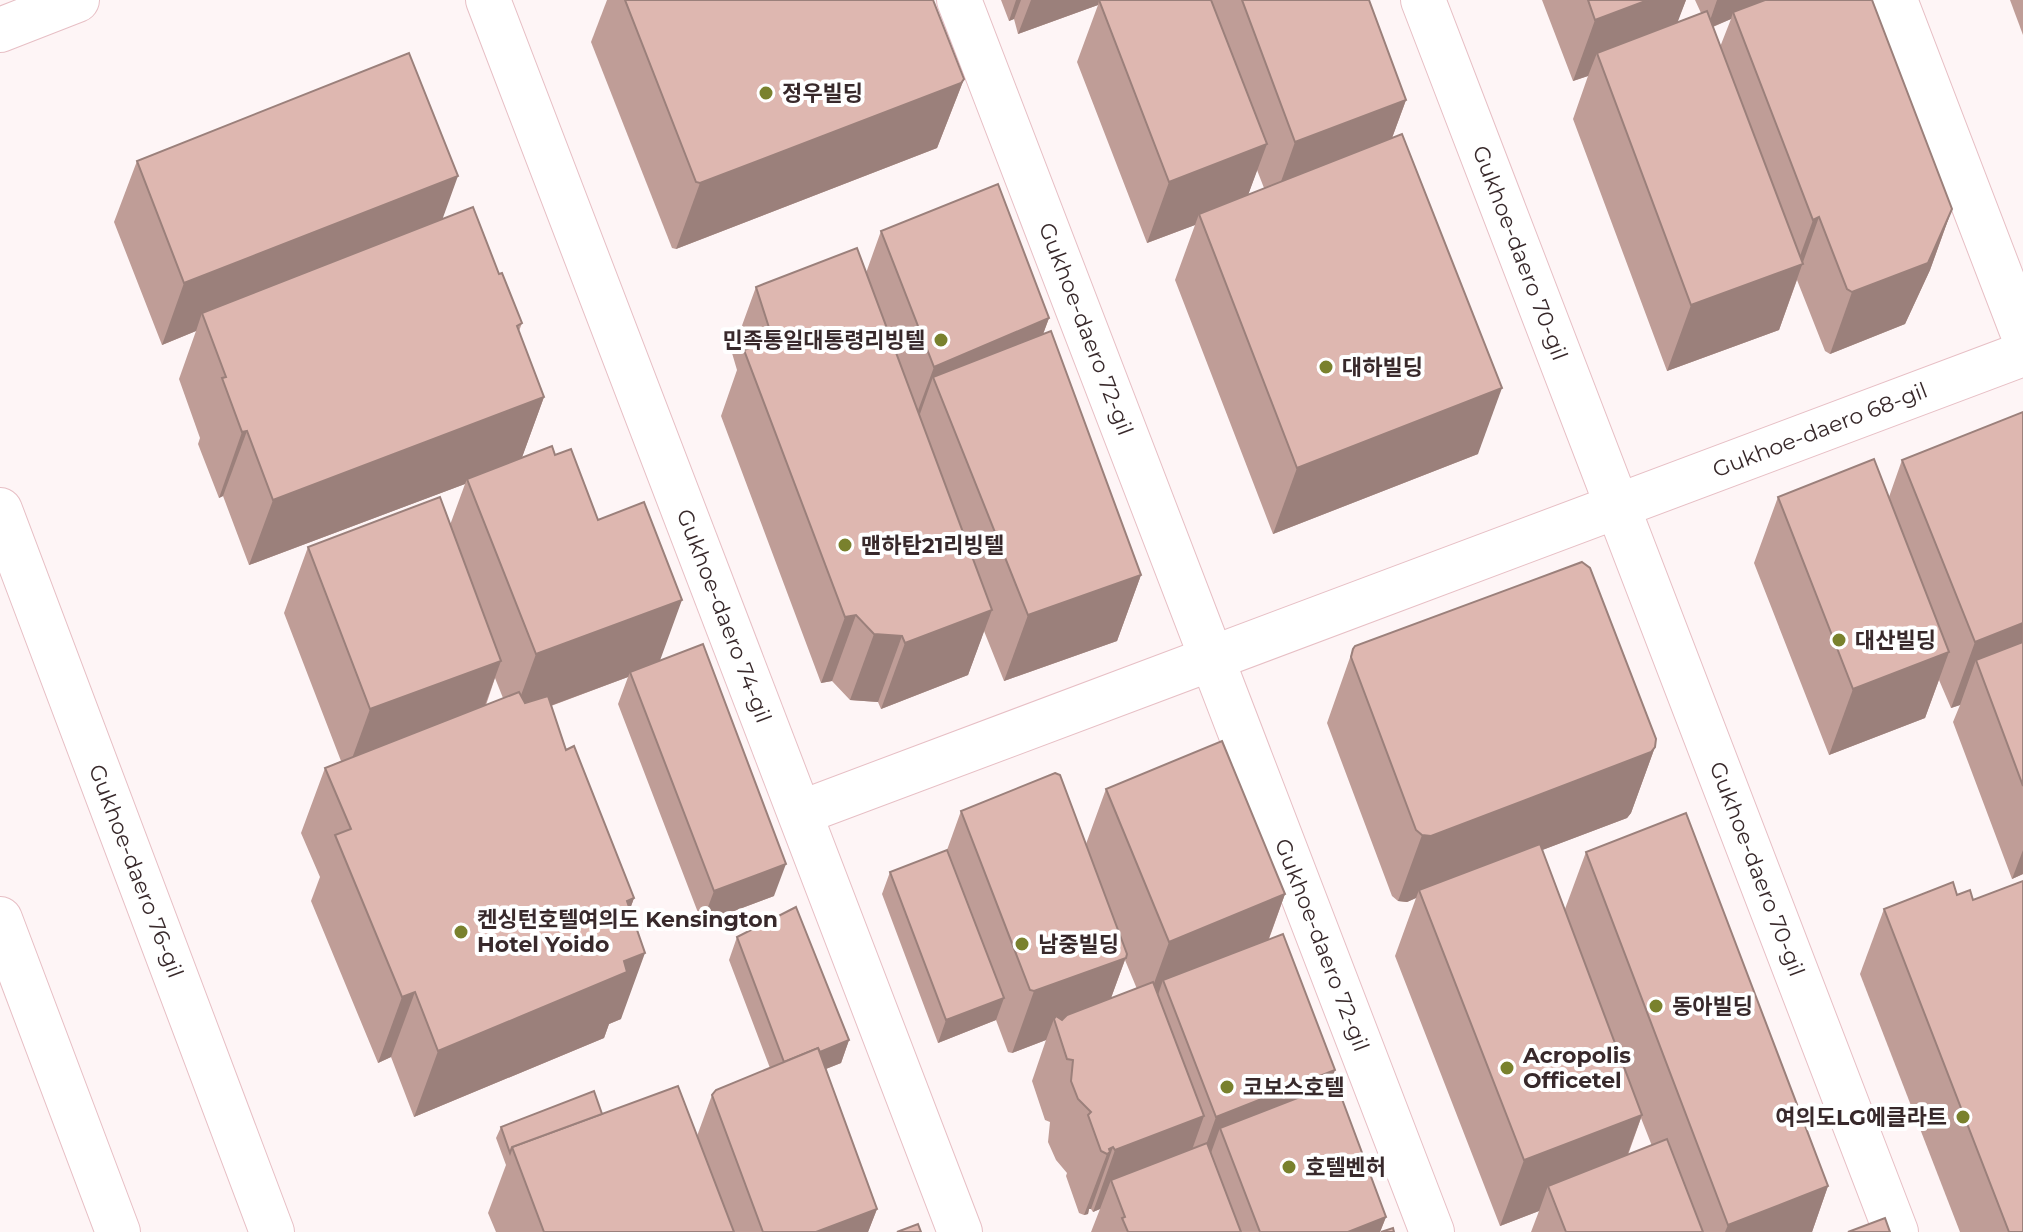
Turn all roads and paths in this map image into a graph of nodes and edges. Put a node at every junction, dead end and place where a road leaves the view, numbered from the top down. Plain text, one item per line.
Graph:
1 (77, 0) edge
2 (488, 0) edge
3 (959, 0) edge
4 (1423, 0) edge
5 (1895, 0) edge
6 (0, 30) edge
7 (2023, 334) edge
8 (2023, 354) edge
9 (1617, 506) junction
10 (0, 510) edge
11 (1212, 659) junction
12 (800, 813) junction
13 (0, 919) edge
14 (118, 1232) edge
15 (272, 1232) edge
16 (960, 1232) edge
17 (1432, 1232) edge
18 (1896, 1232) edge

1 - 6 street
2 - 12 street, Gukhoe-daero 74-gil
3 - 11 street, Gukhoe-daero 72-gil
4 - 9 street, Gukhoe-daero 70-gil
5 - 7 street
8 - 9 street, Gukhoe-daero 68-gil
9 - 11 street
9 - 18 street, Gukhoe-daero 70-gil
10 - 15 street, Gukhoe-daero 76-gil
11 - 12 street
11 - 17 street, Gukhoe-daero 72-gil
12 - 16 street, Gukhoe-daero 74-gil
13 - 14 street

